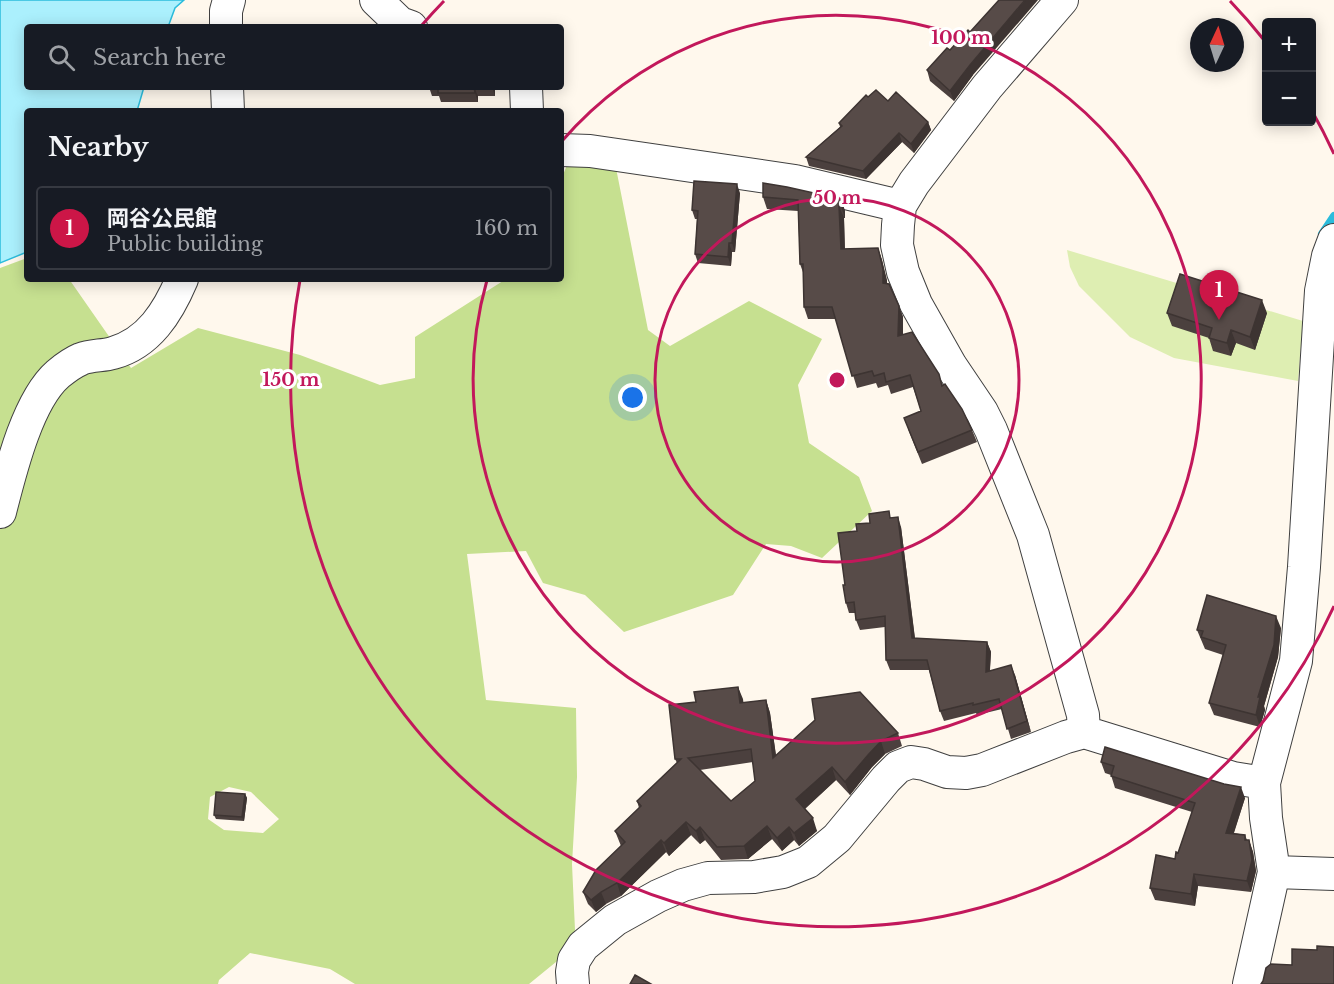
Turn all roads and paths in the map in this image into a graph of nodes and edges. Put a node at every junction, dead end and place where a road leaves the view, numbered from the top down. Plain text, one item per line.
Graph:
1 (229, 0) edge
2 (376, 0) edge
3 (1062, 0) edge
4 (225, 24) edge
5 (403, 24) edge
6 (227, 90) edge
7 (526, 90) edge
8 (228, 108) edge
9 (527, 108) edge
10 (564, 150) edge
11 (900, 206) junction
12 (1332, 251) edge
13 (180, 282) edge
14 (1322, 473) edge
15 (0, 512) edge
16 (1084, 732) junction
17 (1264, 783) junction
18 (1334, 874) edge
19 (1273, 878) junction
20 (573, 984) edge
21 (1250, 984) edge

1 - 4 street
2 - 5 street
3 - 11 street
6 - 8 street
7 - 9 street
10 - 11 street
11 - 16 street
12 - 14 street
13 - 15 street
14 - 17 street
16 - 17 street
16 - 20 street
17 - 19 street
18 - 19 street
19 - 21 street

